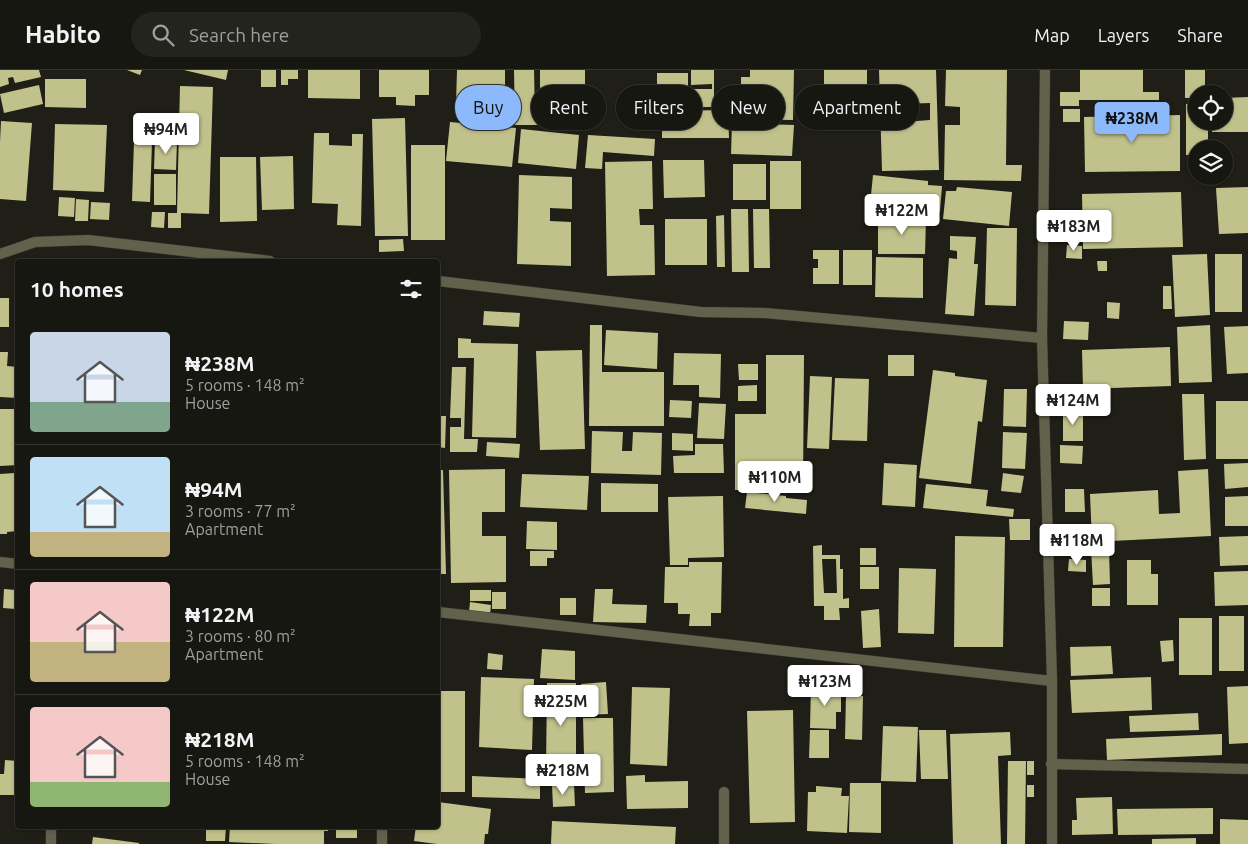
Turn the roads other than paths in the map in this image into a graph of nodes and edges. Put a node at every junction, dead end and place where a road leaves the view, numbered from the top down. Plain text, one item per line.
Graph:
1 (1045, 70) edge
2 (0, 254) edge
3 (253, 259) edge
4 (440, 281) edge
5 (1042, 338) junction
6 (0, 562) edge
7 (15, 564) edge
8 (440, 612) edge
9 (1052, 681) junction
10 (1052, 764) junction
11 (1248, 768) edge
12 (724, 792) dead end
13 (51, 829) edge
14 (382, 829) edge
15 (51, 844) edge
16 (382, 844) edge
17 (724, 844) edge
18 (1052, 844) edge

1 - 5 street
2 - 3 street
4 - 5 street
5 - 9 street
6 - 7 street
8 - 9 street
9 - 10 street
10 - 11 street
10 - 18 street
12 - 17 street
13 - 15 street
14 - 16 street

